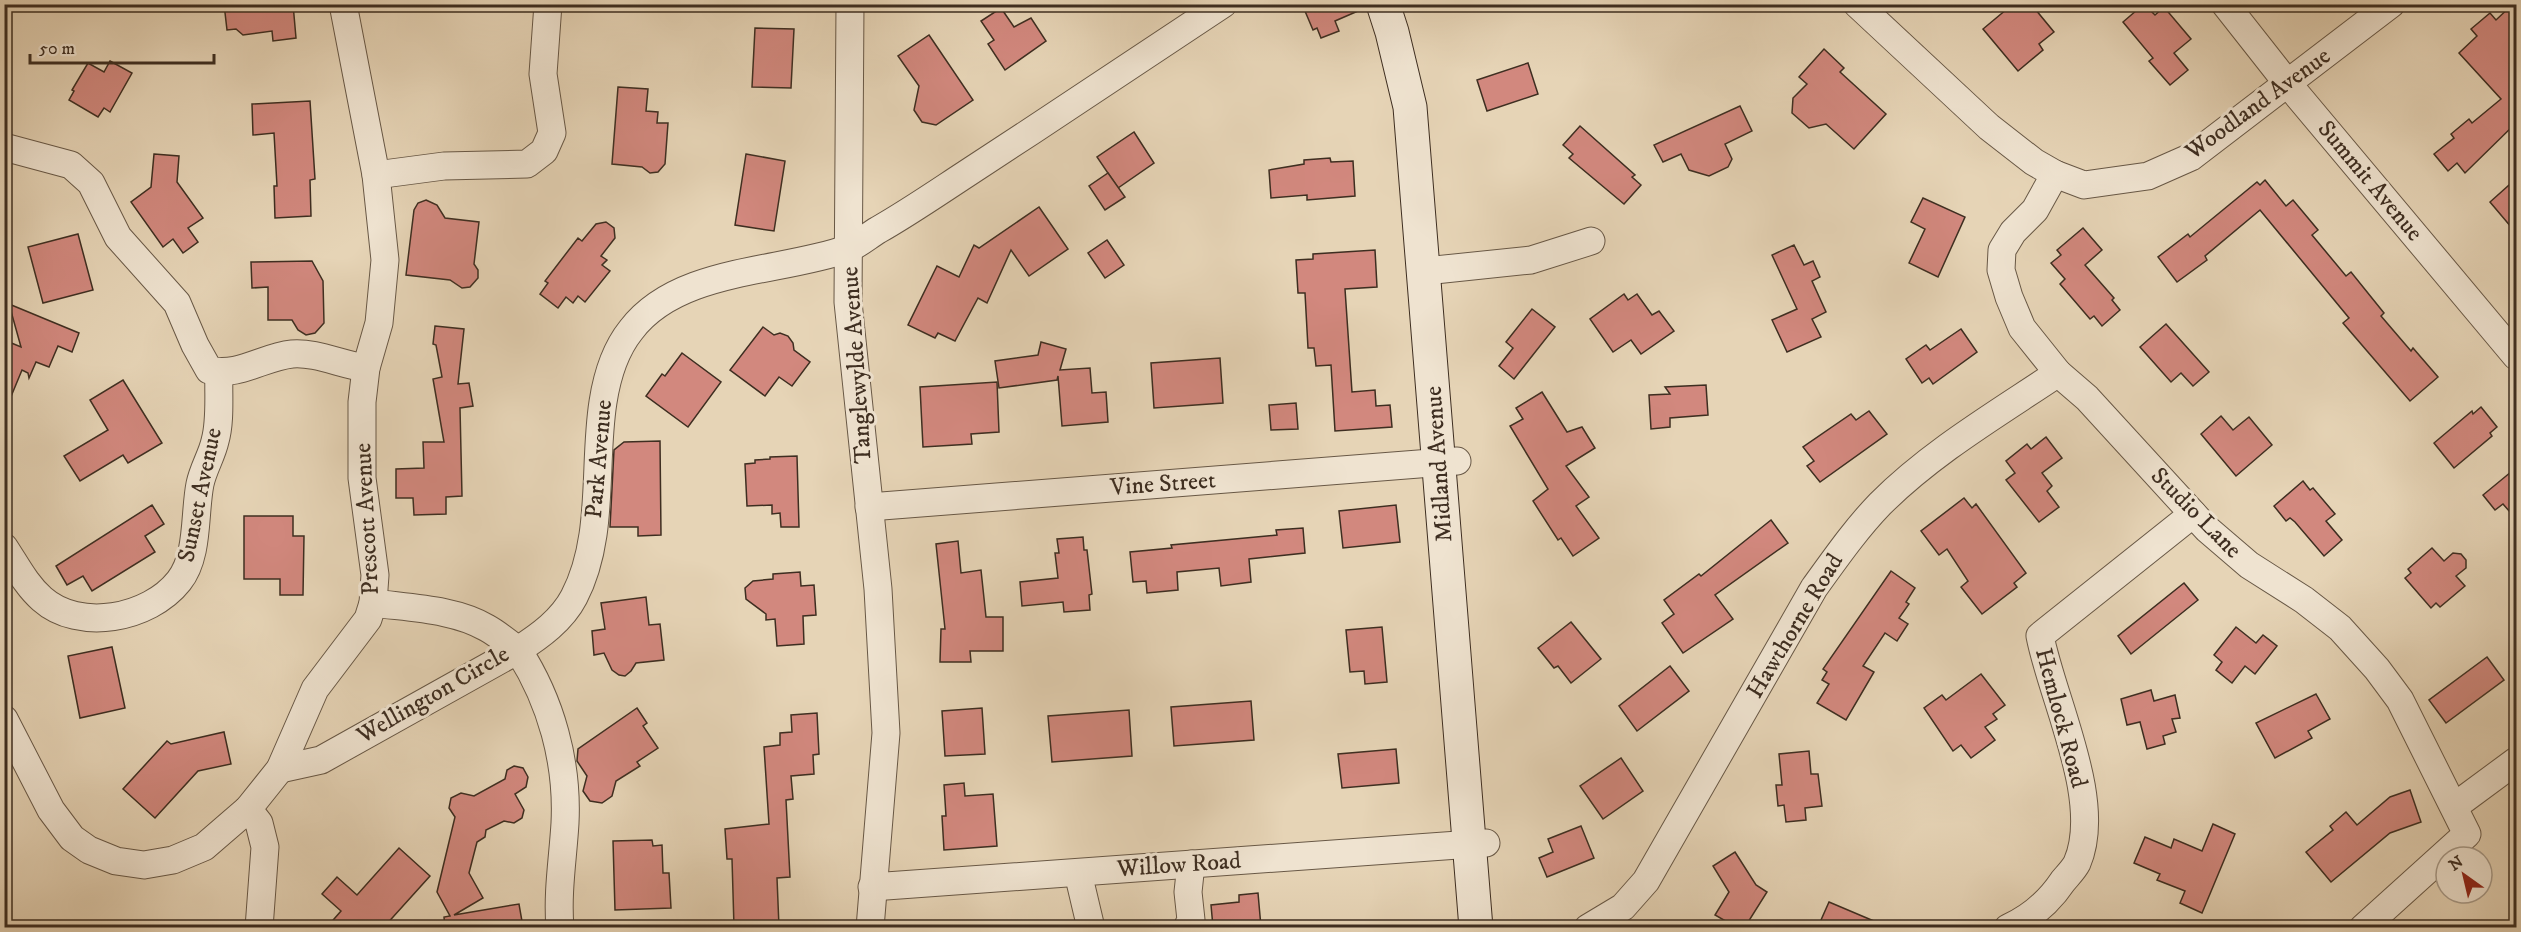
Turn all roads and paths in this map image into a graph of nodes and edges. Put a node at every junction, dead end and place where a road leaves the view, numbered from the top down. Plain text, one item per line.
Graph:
1 (343, 4) edge
2 (548, 4) edge
3 (850, 4) edge
4 (1223, 4) edge
5 (1383, 4) edge
6 (1404, 4) edge
7 (1857, 4) edge
8 (2225, 4) edge
9 (2391, 4) edge
10 (2288, 84) junction
11 (4, 147) edge
12 (2055, 174) junction
13 (376, 175) junction
14 (1591, 241) dead end
15 (848, 249) junction
16 (1435, 270) junction
17 (2517, 356) edge
18 (366, 368) junction
19 (219, 372) junction
20 (2058, 373) junction
21 (1448, 462) junction
22 (869, 507) junction
23 (2193, 514) junction
24 (4, 548) edge
25 (374, 603) junction
26 (518, 650) junction
27 (4, 719) edge
28 (2517, 761) edge
29 (280, 769) junction
30 (2455, 806) junction
31 (248, 809) junction
32 (1477, 843) junction
33 (1191, 864) junction
34 (1078, 873) junction
35 (872, 888) junction
36 (259, 927) edge
37 (561, 927) edge
38 (870, 927) edge
39 (1091, 927) edge
40 (1187, 927) edge
41 (1476, 927) edge
42 (1495, 927) edge
43 (1588, 927) edge
44 (2008, 927) edge
45 (2363, 927) edge

1 - 13 street, Prescott Avenue
2 - 13 street
3 - 15 street
4 - 15 street, Tanglewylde Avenue
5 - 16 street, Midland Avenue
6 - 16 street, Midland Avenue
7 - 12 street, Woodland Avenue
8 - 10 street, Summit Avenue
9 - 10 street, Woodland Avenue
10 - 12 street, Woodland Avenue
10 - 17 street, Summit Avenue
11 - 19 street
12 - 20 street, Studio Lane
13 - 18 street, Prescott Avenue
14 - 16 street
15 - 22 street, Tanglewylde Avenue
15 - 26 street, Park Avenue
16 - 21 street, Midland Avenue
18 - 19 street
18 - 25 street, Prescott Avenue
19 - 24 street, Sunset Avenue
20 - 23 street, Studio Lane
20 - 43 street, Hawthorne Road
21 - 22 street, Vine Street
21 - 32 street, Midland Avenue
22 - 35 street, Tanglewylde Avenue
23 - 30 street, Studio Lane
23 - 44 street, Hemlock Road
25 - 26 street, Wellington Circle
25 - 29 street, Prescott Avenue
26 - 29 street, Wellington Circle
26 - 37 street
27 - 31 street, Prescott Avenue
28 - 30 street
29 - 31 street, Prescott Avenue
30 - 45 street, Studio Lane
31 - 36 street
32 - 33 street, Willow Road
32 - 41 street, Midland Avenue
32 - 42 street, Midland Avenue
33 - 34 street, Willow Road
33 - 40 street
34 - 35 street, Willow Road
34 - 39 street
35 - 38 street, Tanglewylde Avenue

